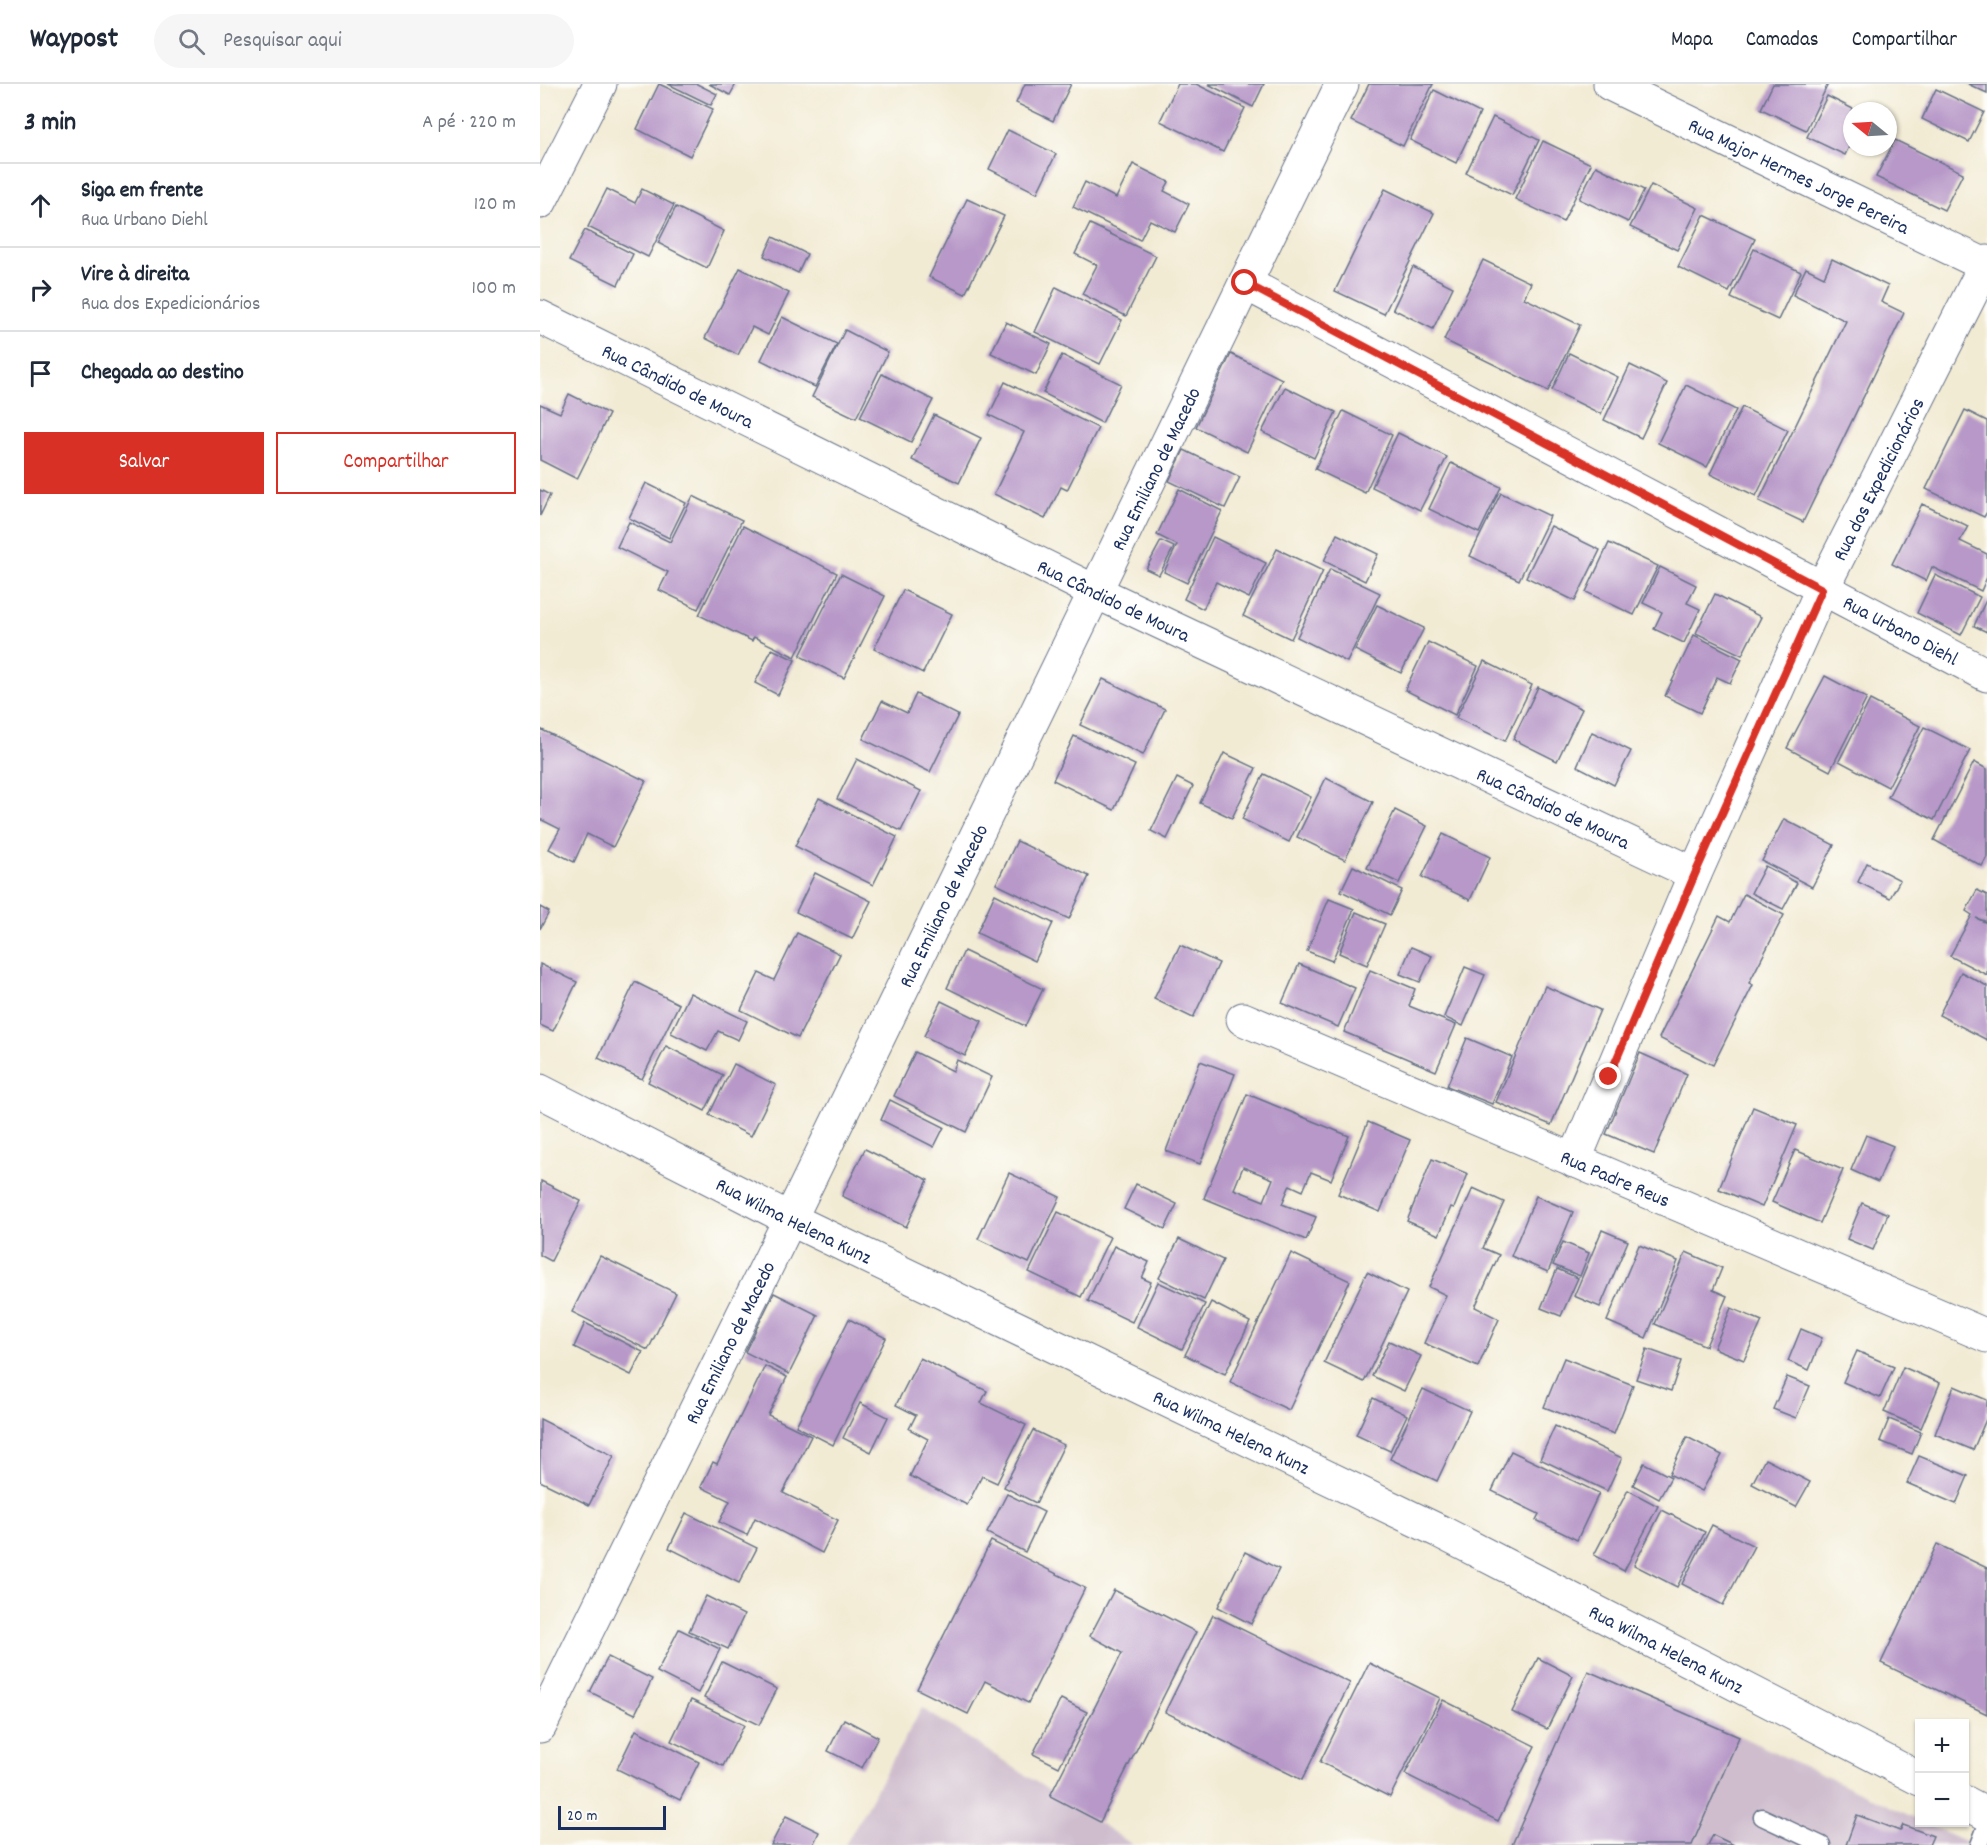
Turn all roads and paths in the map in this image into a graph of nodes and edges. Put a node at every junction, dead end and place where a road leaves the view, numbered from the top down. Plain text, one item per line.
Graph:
1 (600, 84) edge
2 (1342, 84) edge
3 (1610, 84) edge
4 (540, 202) edge
5 (1986, 264) edge
6 (1245, 283) junction
7 (540, 317) edge
8 (1822, 589) junction
9 (1094, 591) junction
10 (1987, 675) edge
11 (1695, 874) junction
12 (1243, 1019) dead end
13 (540, 1091) edge
14 (1574, 1161) junction
15 (790, 1219) junction
16 (1987, 1336) edge
17 (540, 1726) edge
18 (1915, 1776) edge
19 (1969, 1804) edge
20 (1987, 1814) edge
21 (1762, 1817) dead end
22 (1987, 1824) edge
23 (1822, 1845) edge
24 (1978, 1845) edge

1 - 4 street
2 - 6 street, Rua Emiliano de Macedo
3 - 5 street, Rua Major Hermes Jorge Pereira
5 - 8 street, Rua dos Expedicionários
6 - 8 street, Rua Urbano Diehl
6 - 9 street, Rua Emiliano de Macedo
7 - 9 street, Rua Cândido de Moura
8 - 10 street, Rua Urbano Diehl
8 - 11 street, Rua dos Expedicionários
9 - 11 street, Rua Cândido de Moura
9 - 15 street, Rua Emiliano de Macedo
11 - 14 street, Rua dos Expedicionários
12 - 14 street, Rua Padre Reus
13 - 15 street, Rua Wilma Helena Kunz
14 - 16 street, Rua Padre Reus
15 - 17 street, Rua Emiliano de Macedo
15 - 18 street, Rua Wilma Helena Kunz
19 - 20 street
21 - 23 lane
22 - 24 lane

